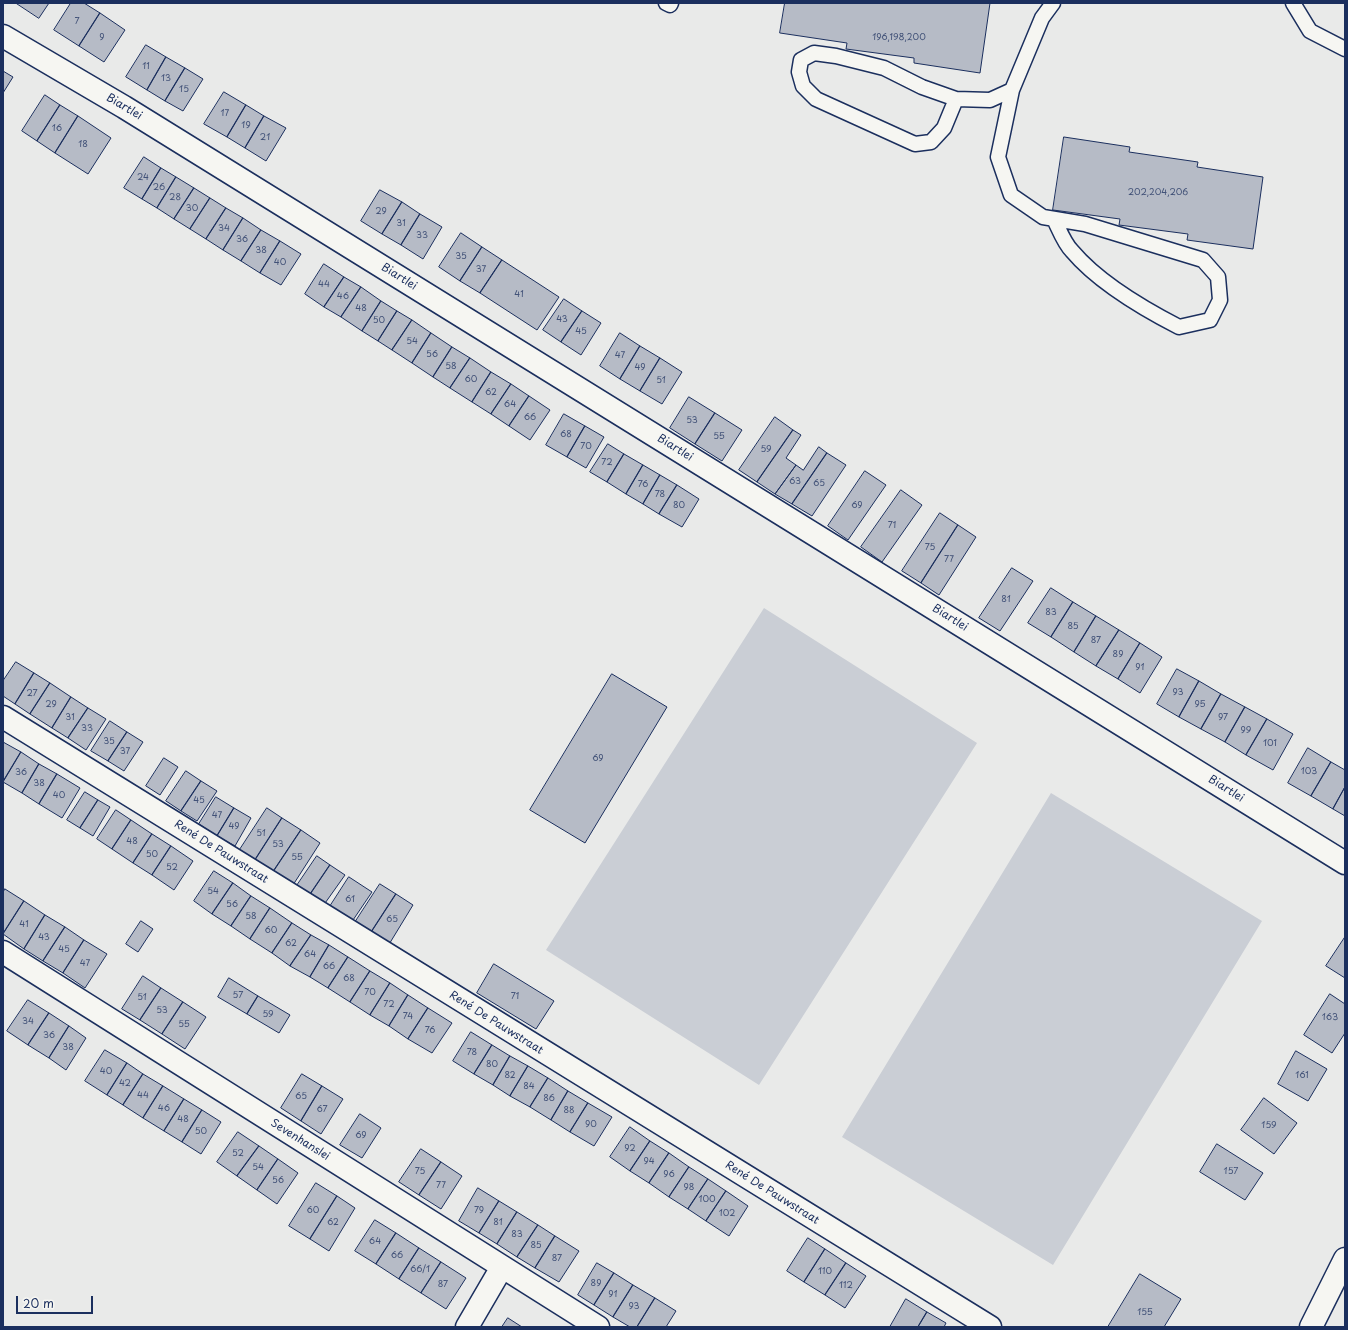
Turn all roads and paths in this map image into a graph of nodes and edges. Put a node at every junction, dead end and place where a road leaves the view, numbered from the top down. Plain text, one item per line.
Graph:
1 (666, 3) edge
2 (671, 3) edge
3 (1053, 3) edge
4 (1293, 3) edge
5 (3, 36) edge
6 (1345, 50) edge
7 (1012, 90) junction
8 (956, 99) junction
9 (1054, 219) junction
10 (3, 717) edge
11 (1345, 863) edge
12 (3, 952) edge
13 (1345, 1259) edge
14 (502, 1267) junction
15 (467, 1327) edge
16 (598, 1327) edge
17 (990, 1327) edge
18 (1311, 1327) edge

1 - 2 lane
3 - 7 lane
4 - 6 lane
5 - 11 street, Biartlei
7 - 8 lane
7 - 9 lane
8 - 8 lane
9 - 9 lane
10 - 17 street, René De Pauwstraat
12 - 14 street, Sevenhanslei
13 - 18 street
14 - 15 street
14 - 16 street, Sevenhanslei

